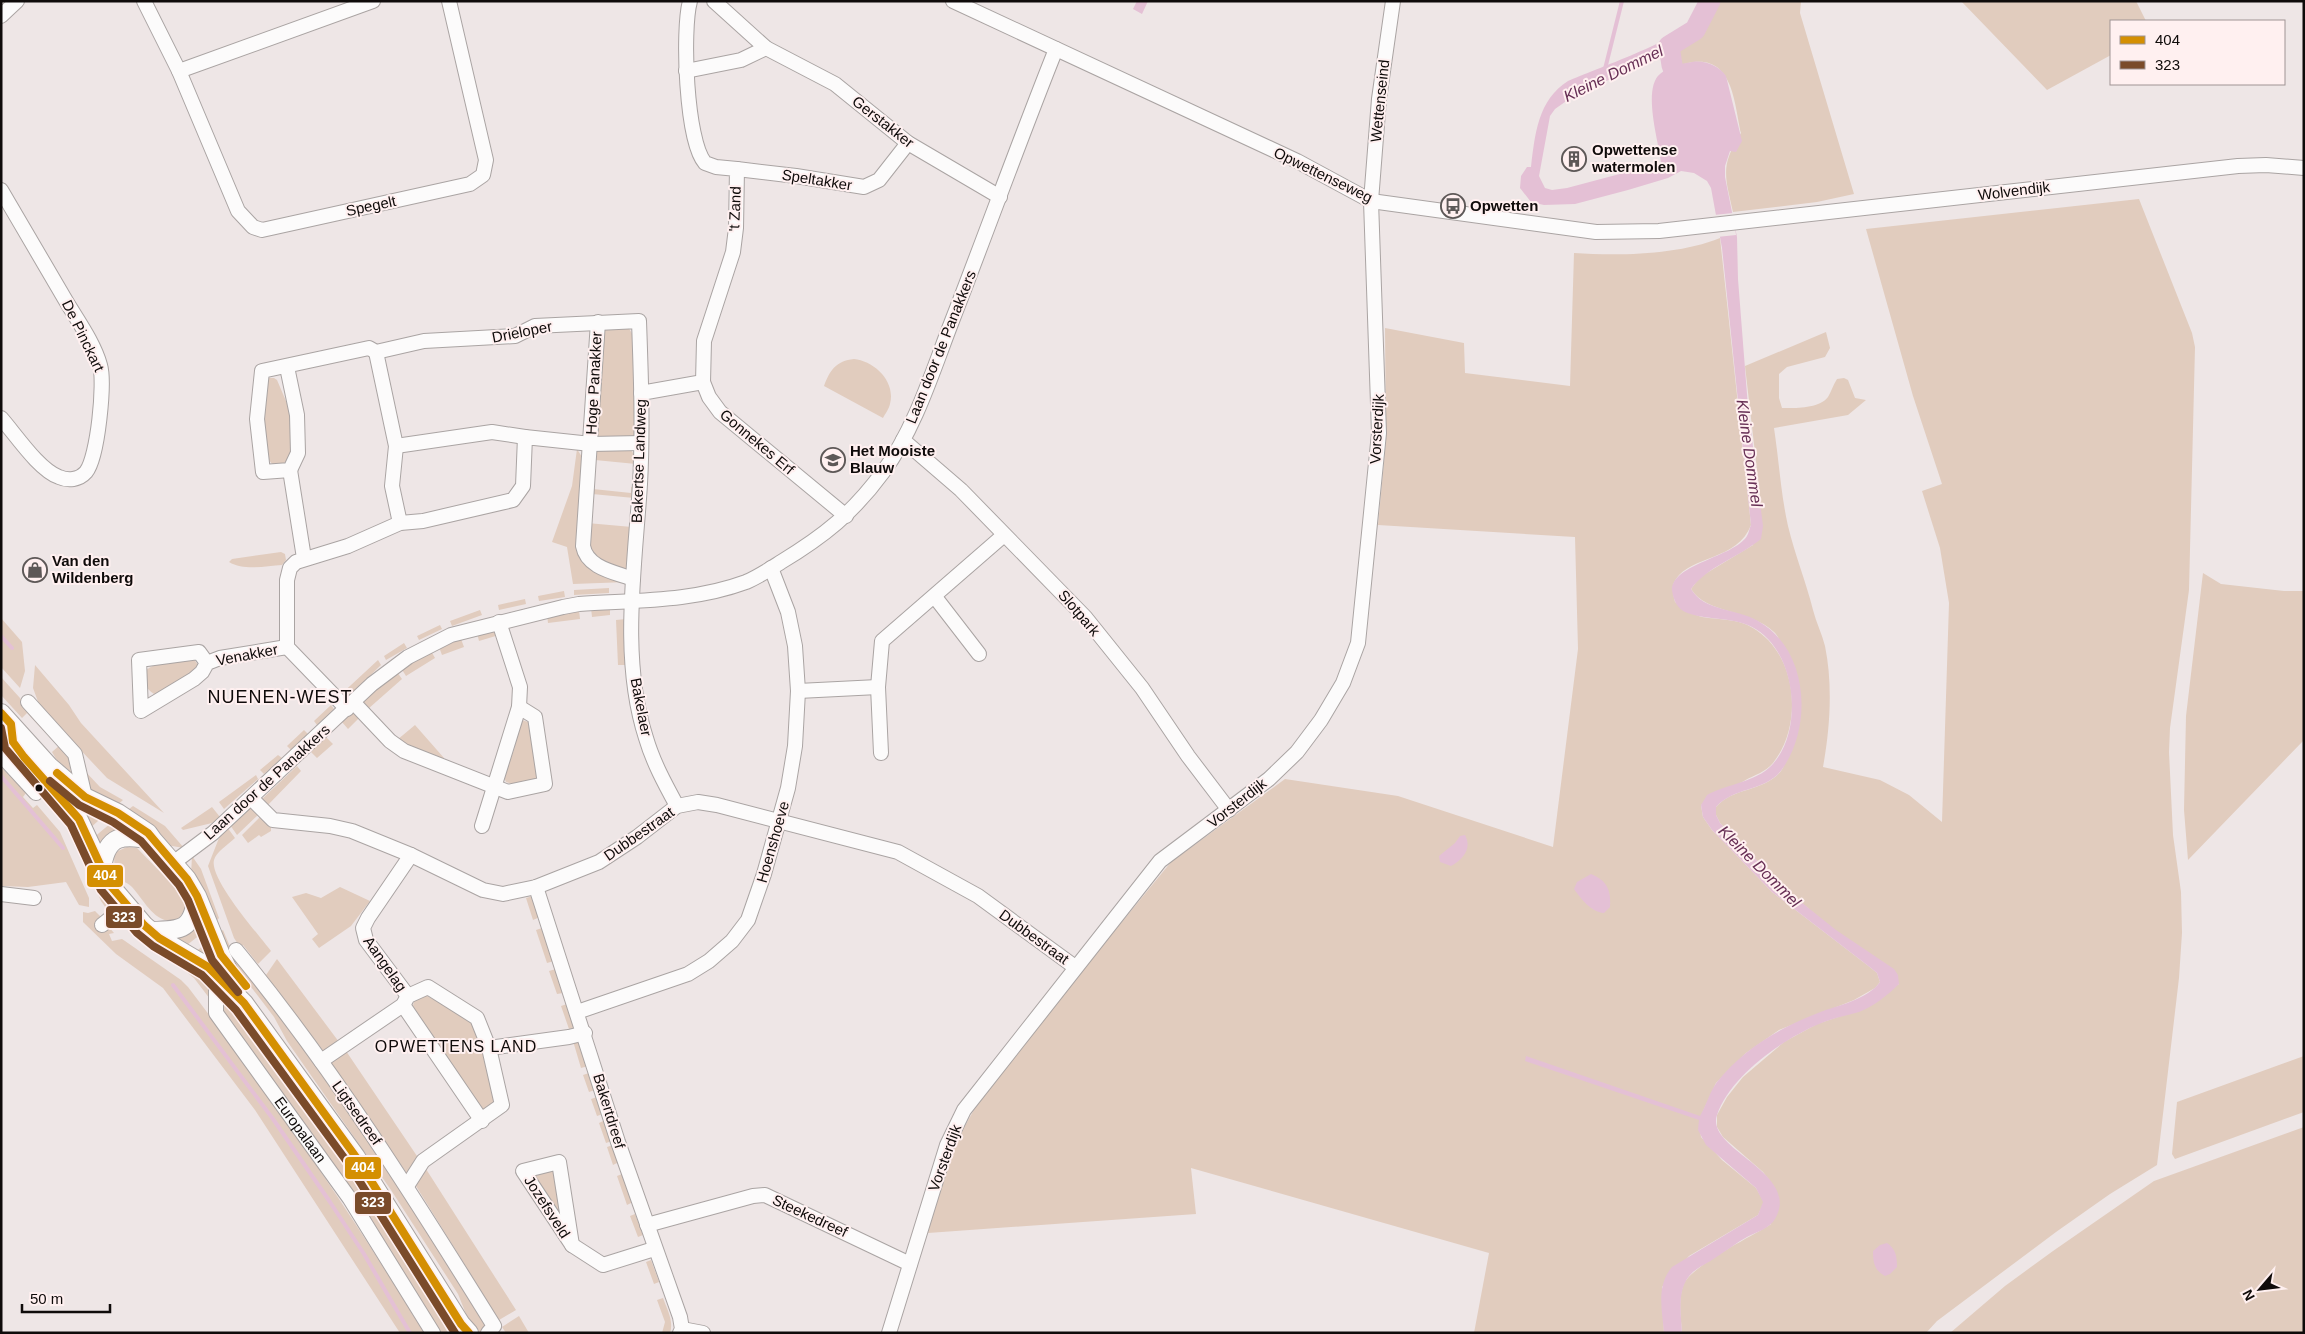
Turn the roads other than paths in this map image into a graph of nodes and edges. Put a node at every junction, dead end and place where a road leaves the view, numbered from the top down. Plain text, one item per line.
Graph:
1 (17, 1) edge
2 (144, 1) edge
3 (373, 1) edge
4 (449, 1) edge
5 (690, 1) edge
6 (714, 1) edge
7 (953, 1) edge
8 (1393, 1) edge
9 (1, 16) edge
10 (766, 48) junction
11 (1056, 50) junction
12 (179, 71) junction
13 (686, 71) junction
14 (908, 143) junction
15 (2304, 168) edge
16 (737, 169) junction
17 (1, 190) edge
18 (1000, 197) junction
19 (1371, 201) junction
20 (1725, 224) joint
21 (639, 321) joint
22 (598, 322) junction
23 (376, 352) junction
24 (287, 367) junction
25 (703, 382) junction
26 (641, 393) junction
27 (1, 418) edge
28 (525, 437) junction
29 (903, 440) junction
30 (641, 443) junction
31 (591, 444) junction
32 (396, 446) junction
33 (290, 470) junction
34 (846, 516) junction
35 (400, 523) junction
36 (1004, 535) junction
37 (303, 553) junction
38 (772, 568) junction
39 (633, 579) junction
40 (935, 597) junction
41 (632, 601) junction
42 (499, 622) junction
43 (287, 647) junction
44 (979, 654) dead end
45 (207, 663) junction
46 (878, 686) junction
47 (798, 691) junction
48 (28, 702) dead end
49 (351, 706) junction
50 (519, 706) junction
51 (1, 713) edge
52 (881, 753) dead end
53 (1, 755) edge
54 (49, 766) junction
55 (496, 786) junction
56 (36, 793) dead end
57 (85, 797) junction
58 (251, 798) junction
59 (677, 806) junction
60 (1229, 810) junction
61 (779, 820) junction
62 (482, 826) dead end
63 (154, 840) junction
64 (411, 856) junction
65 (173, 863) junction
66 (102, 869) junction
67 (536, 887) junction
68 (1, 894) edge
69 (197, 896) junction
70 (34, 898) dead end
71 (127, 905) junction
72 (102, 925) dead end
73 (151, 931) junction
74 (236, 950) dead end
75 (1075, 967) junction
76 (216, 976) junction
77 (405, 1001) junction
78 (244, 1003) junction
79 (578, 1012) junction
80 (584, 1033) junction
81 (489, 1048) junction
82 (321, 1061) junction
83 (482, 1121) junction
84 (407, 1186) junction
85 (647, 1225) junction
86 (572, 1245) junction
87 (654, 1248) junction
88 (910, 1264) junction
89 (464, 1330) edge
90 (681, 1331) edge
91 (433, 1333) edge
92 (488, 1333) edge
93 (703, 1333) edge
94 (889, 1333) edge

1 - 9 street
2 - 12 street, Spegelt
3 - 12 street
4 - 12 street, Spegelt
5 - 13 street, 't Zand
6 - 10 street, Gerstakker
7 - 11 street, Opwettenseweg
8 - 19 street, Wettenseind
10 - 13 street
10 - 14 street, Gerstakker
11 - 18 street, Laan door de Panakkers
11 - 19 street, Opwettenseweg
13 - 16 street, 't Zand
14 - 16 street, Speltakker
14 - 18 street, Gerstakker
15 - 20 street, Wolvendijk
16 - 25 street, 't Zand
17 - 27 street, De Pinckart
18 - 29 street, Laan door de Panakkers
19 - 20 street, Opwettenseweg
19 - 60 street, Vorsterdijk
21 - 22 street, Drieloper
21 - 26 street, Bakertse Landweg
22 - 23 street, Drieloper
22 - 31 street, Hoge Panakker
23 - 24 street, Drieloper
23 - 32 street
24 - 33 street
24 - 33 street, Drieloper
25 - 26 street
25 - 34 street, Gonnekes Erf
26 - 30 street, Bakertse Landweg
28 - 31 street, Hoge Panakker
28 - 32 street, Hoge Panakker
28 - 35 street
29 - 34 street, Laan door de Panakkers
29 - 36 street, Slotpark
30 - 31 street, Hoge Panakker
30 - 39 street, Bakertse Landweg
31 - 39 street, Hoge Panakker
32 - 35 street
33 - 37 street
34 - 38 street, Laan door de Panakkers
35 - 37 street
36 - 40 street
36 - 60 street, Slotpark
37 - 43 street
38 - 41 street, Laan door de Panakkers
38 - 47 street, Hoenshoeve
39 - 41 street, Bakertse Landweg
40 - 44 street
40 - 46 street
41 - 42 street, Laan door de Panakkers
41 - 59 street, Bakelaer
42 - 49 street, Laan door de Panakkers
42 - 50 street
43 - 45 street, Venakker
43 - 49 street
45 - 45 street, Venakker
46 - 47 street
46 - 52 street
47 - 61 street, Hoenshoeve
48 - 57 street
49 - 55 street
49 - 58 street, Laan door de Panakkers
50 - 55 street
50 - 55 street
51 - 54 main road
53 - 56 street
54 - 57 main road
54 - 66 main road
55 - 62 street
57 - 63 main road
58 - 64 street, Dubbestraat
58 - 65 street, Laan door de Panakkers
59 - 61 street, Dubbestraat
59 - 67 street, Dubbestraat
60 - 75 street, Vorsterdijk
61 - 75 street, Dubbestraat
61 - 79 street, Hoenshoeve
63 - 65 main road
63 - 66 main road
64 - 67 street, Dubbestraat
64 - 77 street, Aangelag
65 - 69 main road
66 - 71 main road
67 - 79 street, Bakertdreef
68 - 70 street
69 - 73 main road
69 - 78 main road, Europalaan
71 - 72 street
71 - 73 main road
73 - 76 main road, Europalaan
74 - 82 street, Ligtsedreef
75 - 88 street, Vorsterdijk
76 - 78 main road, Europalaan
76 - 91 street, Europalaan
77 - 81 street, Aangelag
77 - 82 street, Aangelag
77 - 83 street, Aangelag
78 - 89 main road, Europalaan
79 - 80 street, Bakertdreef
80 - 81 street
80 - 85 street, Bakertdreef
81 - 83 street, Aangelag
82 - 84 street, Ligtsedreef
83 - 84 street, Aangelag
84 - 92 street, Ligtsedreef
85 - 87 street, Bakertdreef
85 - 88 street, Steekedreef
86 - 86 street, Jozefsveld
86 - 87 street, Jozefsveld
87 - 90 street, Bakertdreef
88 - 94 street, Vorsterdijk
90 - 93 street

